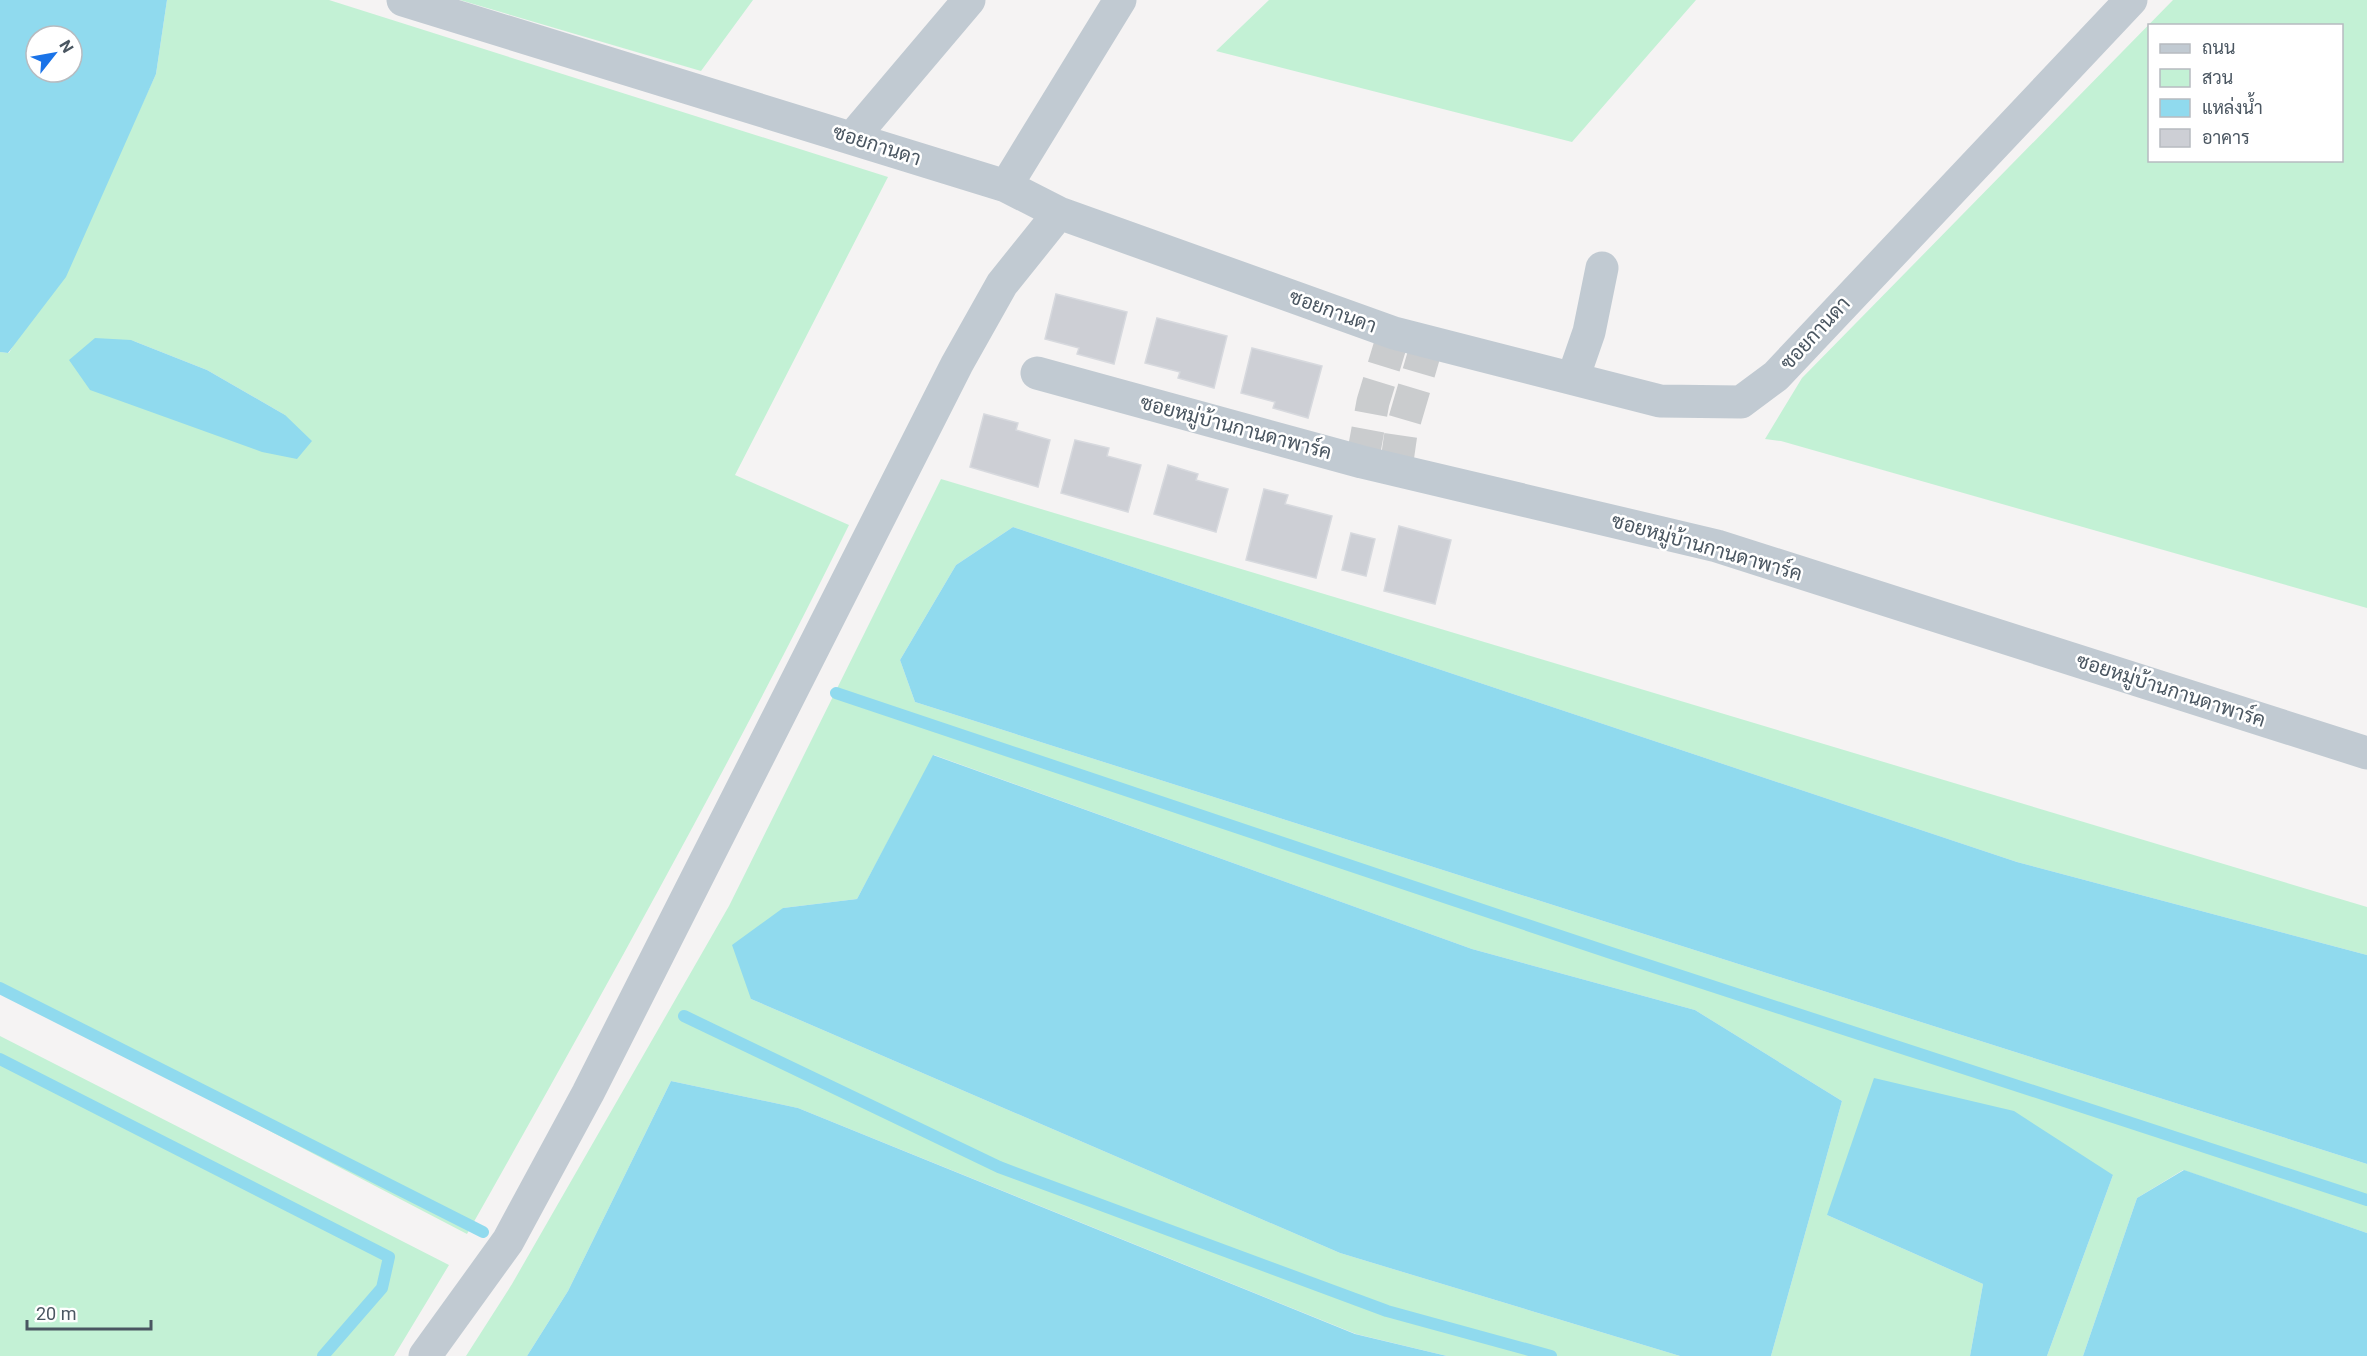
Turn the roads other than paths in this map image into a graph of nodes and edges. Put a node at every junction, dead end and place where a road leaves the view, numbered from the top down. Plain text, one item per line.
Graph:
1 (404, 0) edge
2 (969, 0) edge
3 (1119, 0) edge
4 (2131, 0) edge
5 (854, 137) junction
6 (1006, 186) junction
7 (1059, 213) junction
8 (1602, 268) dead end
9 (1037, 374) dead end
10 (1573, 378) junction
11 (2367, 753) edge
12 (425, 1356) edge

1 - 5 street, ซอยกานดา
2 - 5 street
3 - 6 street
4 - 10 street, ซอยกานดา
5 - 6 street, ซอยกานดา
6 - 7 street, ซอยกานดา
7 - 10 street, ซอยกานดา
7 - 12 street
8 - 10 street
9 - 11 street, ซอยหมู่บ้านกานดาพาร์ค

